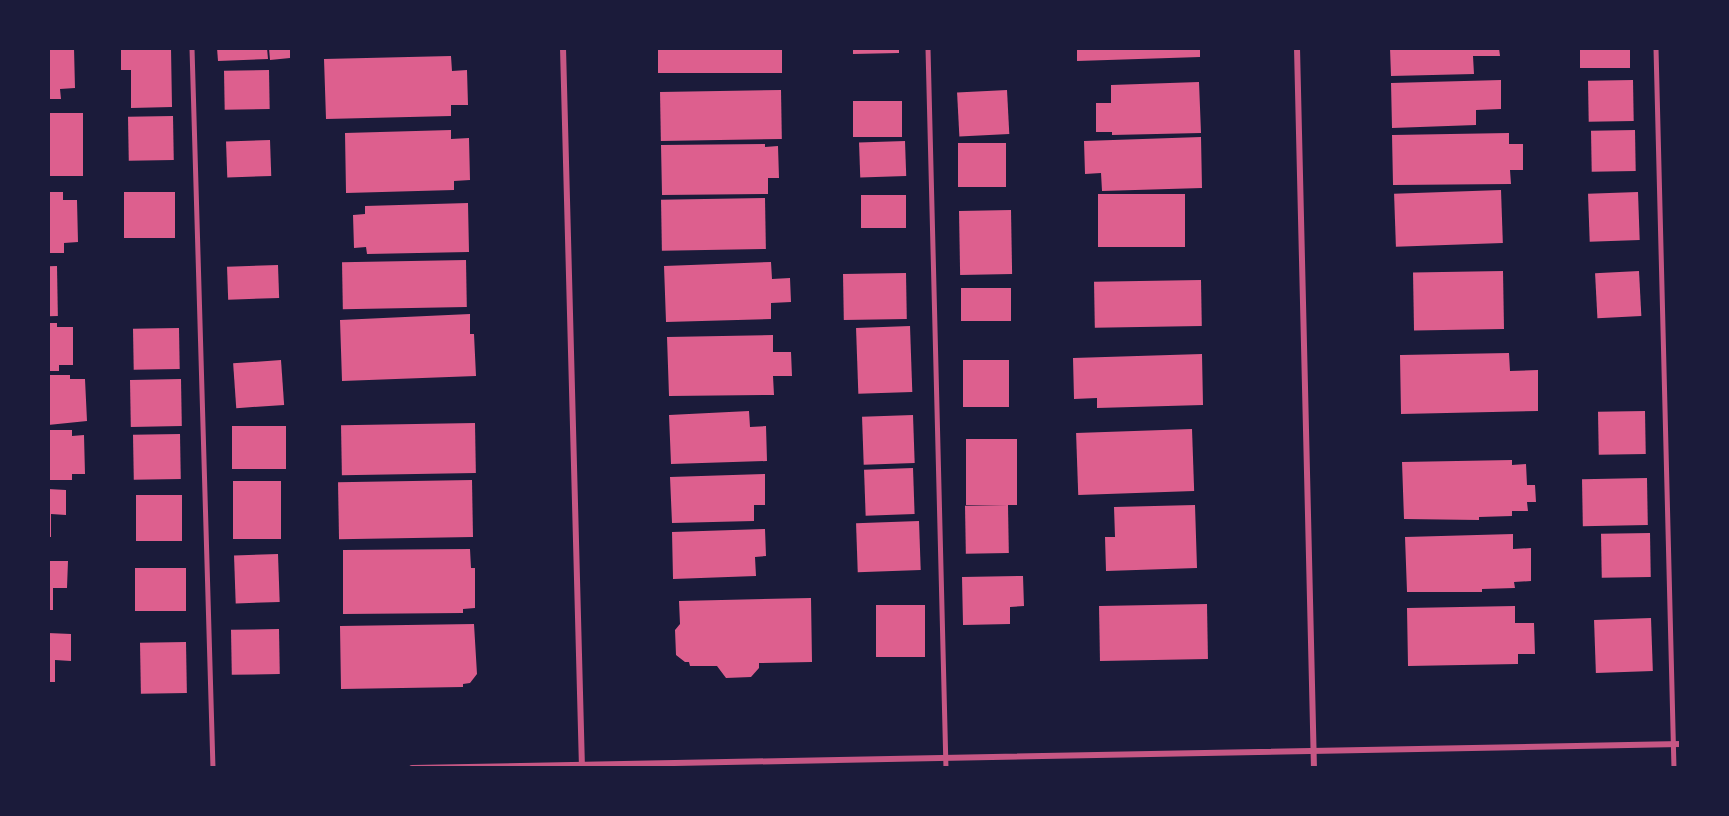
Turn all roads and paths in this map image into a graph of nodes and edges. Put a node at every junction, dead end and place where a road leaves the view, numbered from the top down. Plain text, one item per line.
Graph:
1 (192, 48) edge
2 (563, 48) edge
3 (928, 48) edge
4 (1297, 48) edge
5 (1656, 48) edge
6 (1673, 744) junction
7 (1681, 744) edge
8 (1314, 750) junction
9 (946, 757) junction
10 (582, 766) edge
11 (213, 768) edge
12 (412, 768) edge
13 (946, 768) edge
14 (1314, 768) edge
15 (1674, 768) edge

1 - 11 lane
2 - 10 street
3 - 9 lane
4 - 8 street
5 - 6 lane
6 - 7 street
6 - 8 street
6 - 15 lane
8 - 9 street
8 - 14 street
9 - 10 street
9 - 13 lane
10 - 12 street

